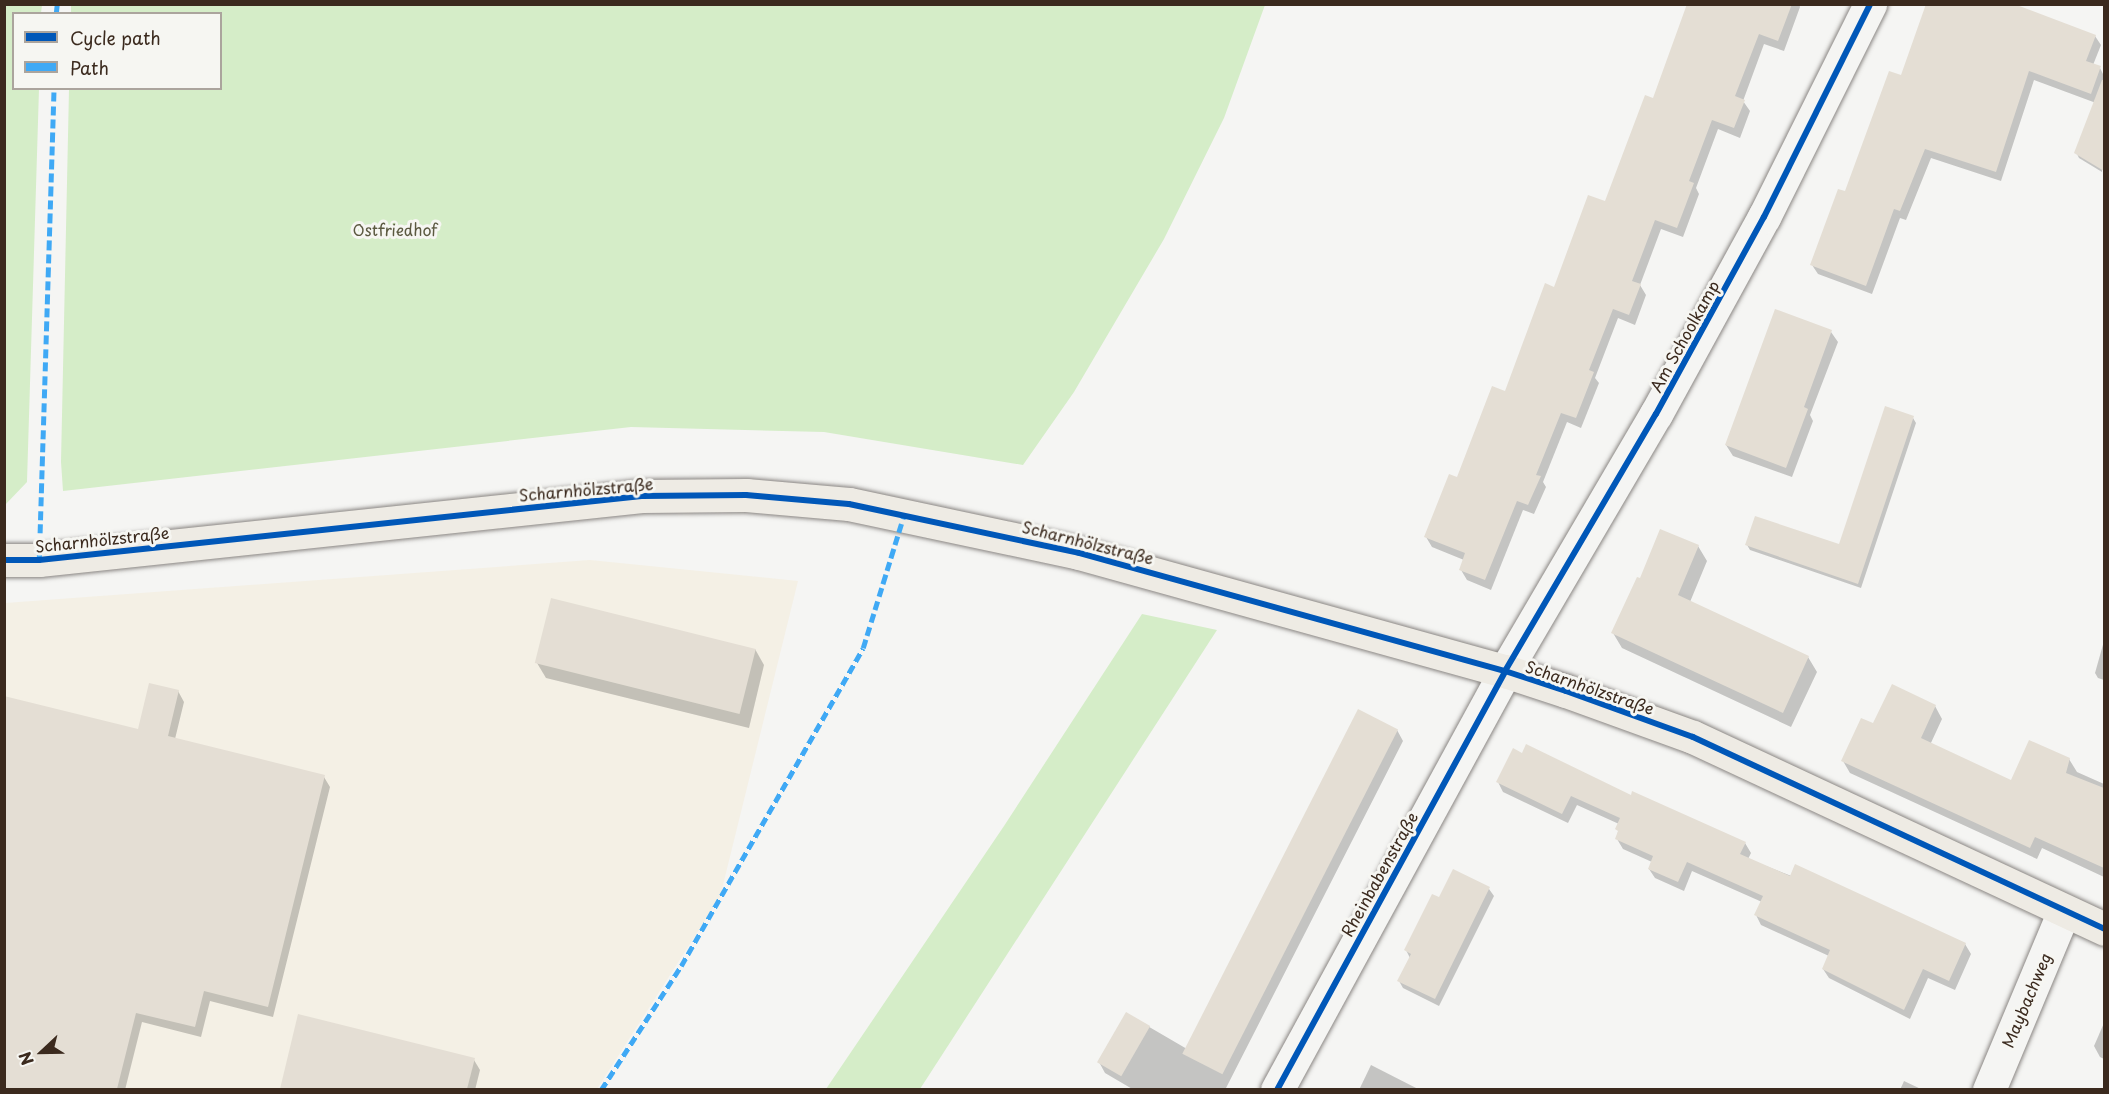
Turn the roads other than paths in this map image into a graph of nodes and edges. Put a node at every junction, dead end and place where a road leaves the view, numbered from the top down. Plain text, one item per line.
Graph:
1 (1870, 4) edge
2 (4, 560) edge
3 (1505, 671) junction
4 (2064, 911) junction
5 (2104, 928) edge
6 (1277, 1089) edge
7 (1989, 1089) edge

1 - 3 street, Am Schoolkamp
2 - 3 main road, Scharnhölzstraße
3 - 4 main road, Scharnhölzstraße
3 - 6 street, Rheinbabenstraße
4 - 5 main road, Scharnhölzstraße
4 - 7 street, Maybachweg

